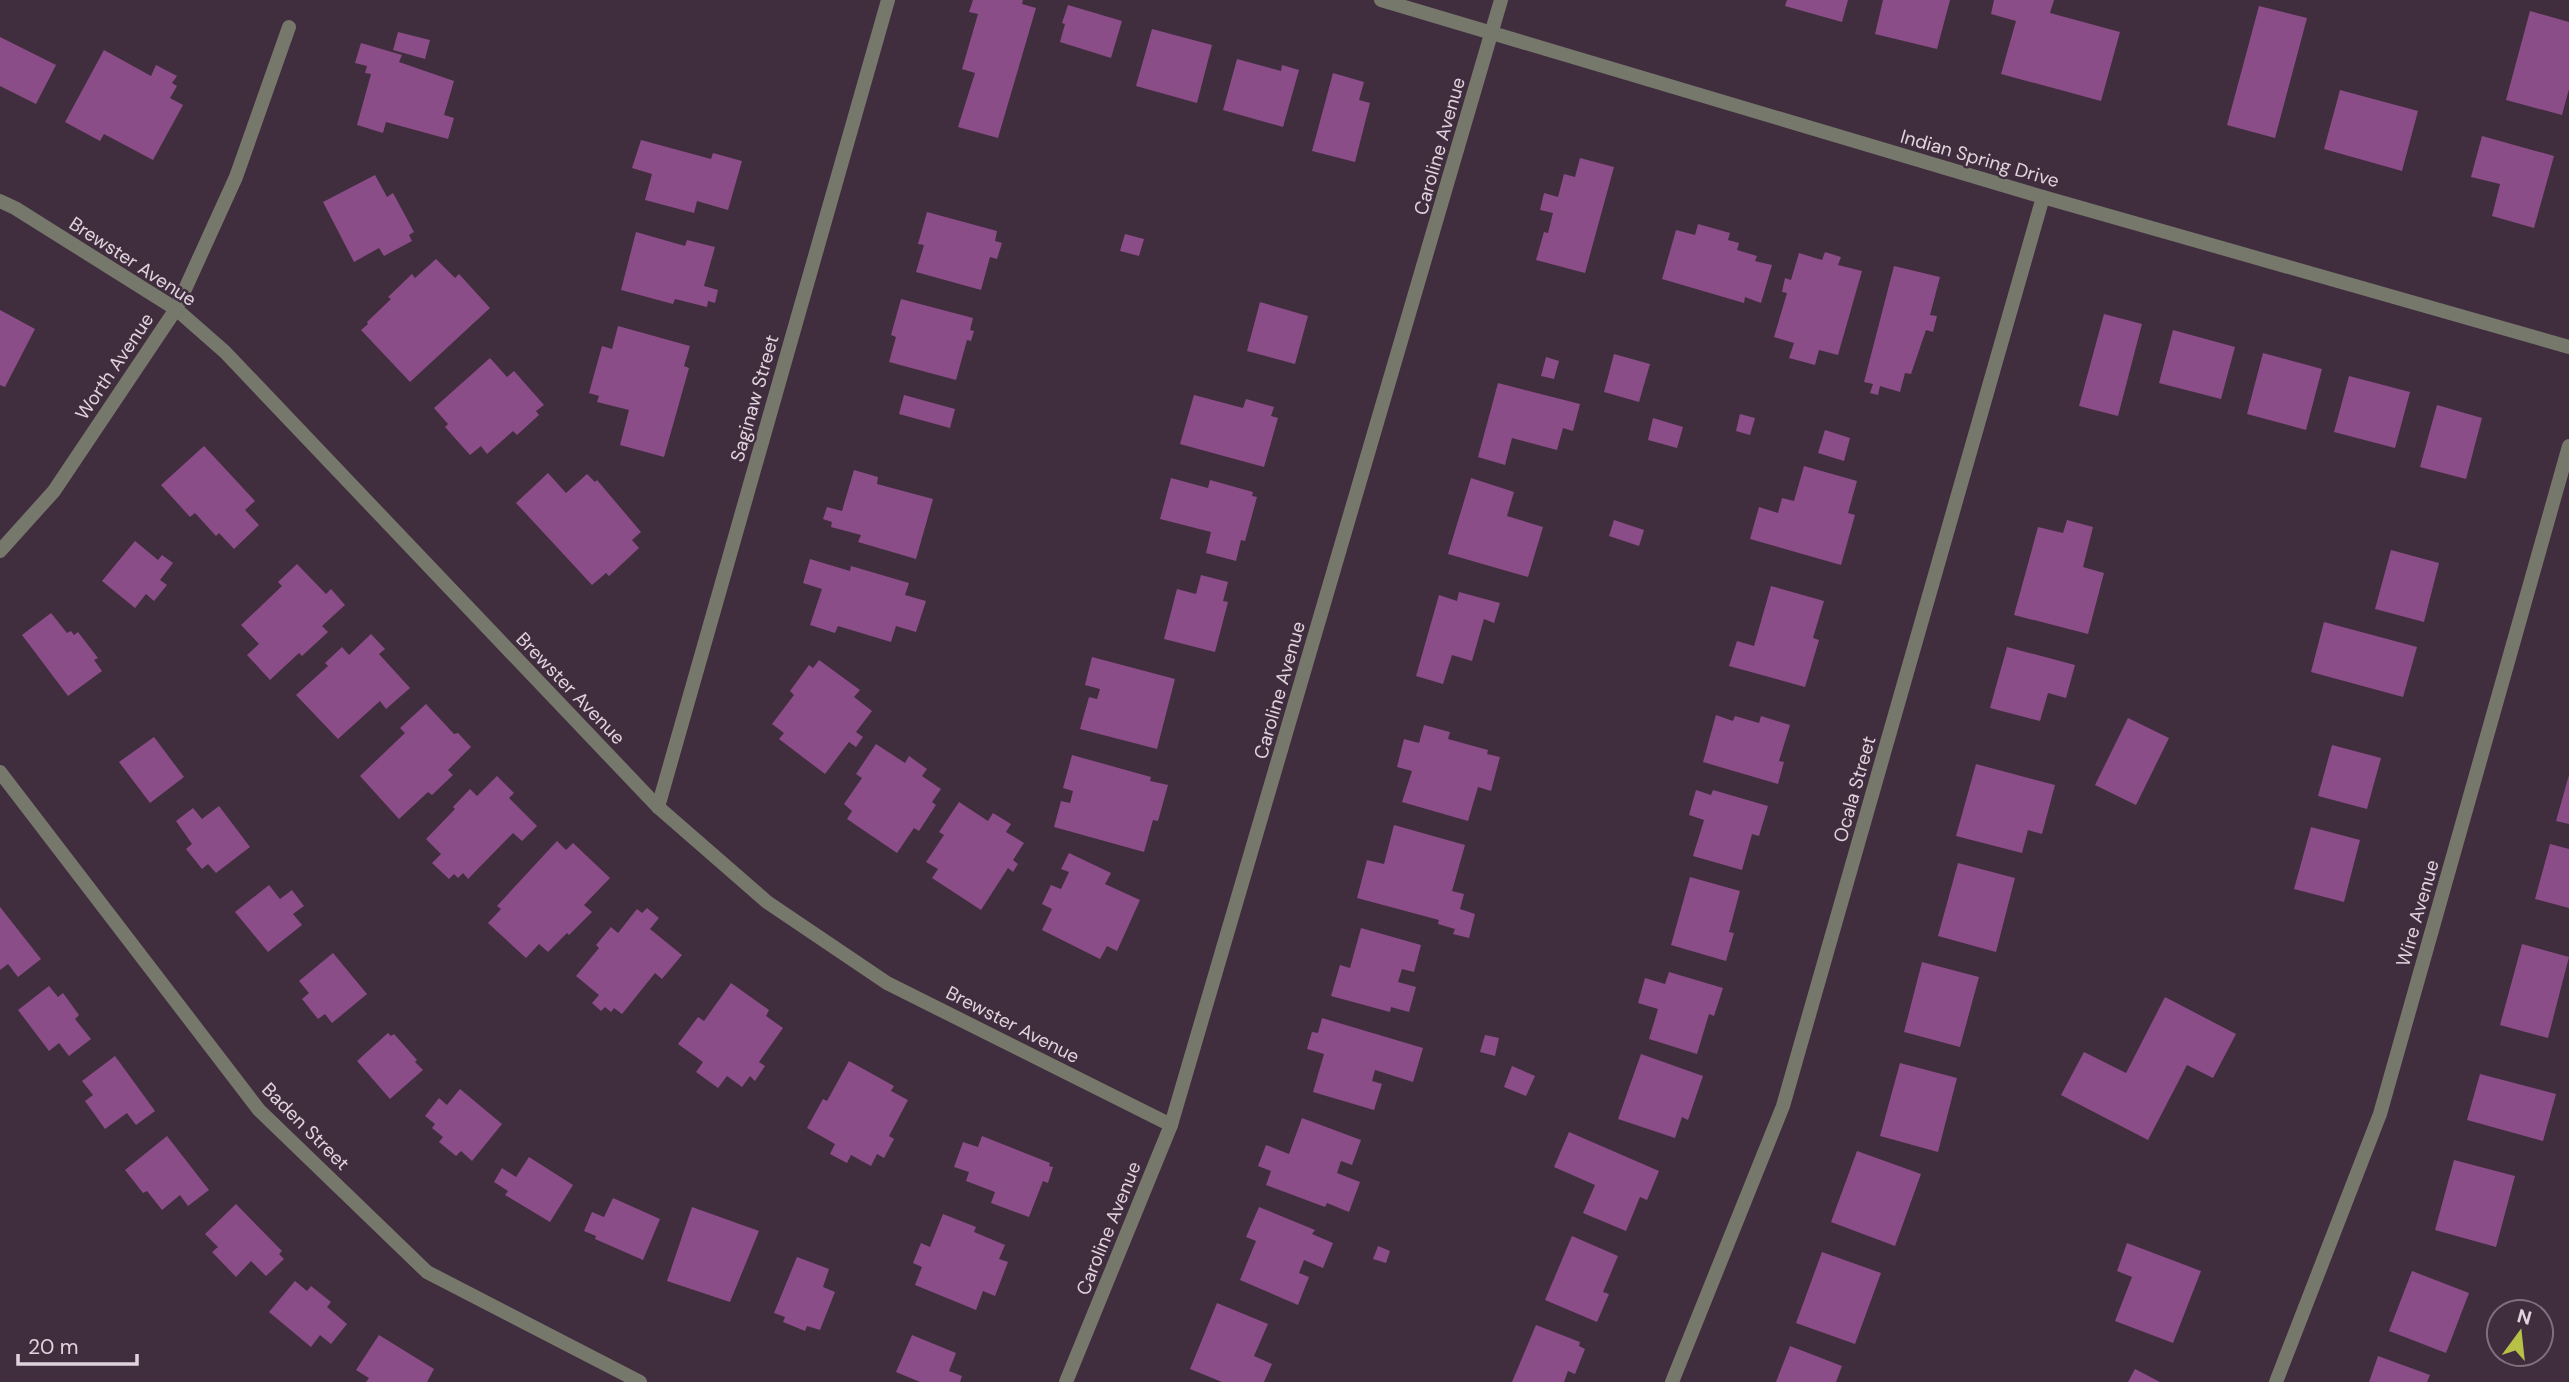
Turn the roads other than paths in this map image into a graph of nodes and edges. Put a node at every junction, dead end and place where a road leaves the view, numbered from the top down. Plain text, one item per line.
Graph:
1 (888, 0) edge
2 (1381, 0) edge
3 (1501, 0) edge
4 (289, 27) dead end
5 (1492, 33) junction
6 (2043, 197) junction
7 (0, 201) edge
8 (176, 309) junction
9 (2569, 347) edge
10 (2569, 446) edge
11 (0, 551) edge
12 (0, 772) edge
13 (657, 807) junction
14 (1171, 1125) junction
15 (639, 1382) edge
16 (1066, 1382) edge
17 (1672, 1382) edge
18 (2276, 1382) edge

1 - 13 street, Saginaw Street
2 - 5 street, Indian Spring Drive
3 - 5 street, Caroline Avenue
4 - 8 street, Worth Avenue
5 - 6 street, Indian Spring Drive
5 - 14 street, Caroline Avenue
6 - 9 street, Indian Spring Drive
6 - 17 street, Ocala Street
7 - 8 street, Brewster Avenue
8 - 11 street, Worth Avenue
8 - 13 street, Brewster Avenue
10 - 18 street, Wire Avenue
12 - 15 street, Baden Street
13 - 14 street, Brewster Avenue
14 - 16 street, Caroline Avenue

